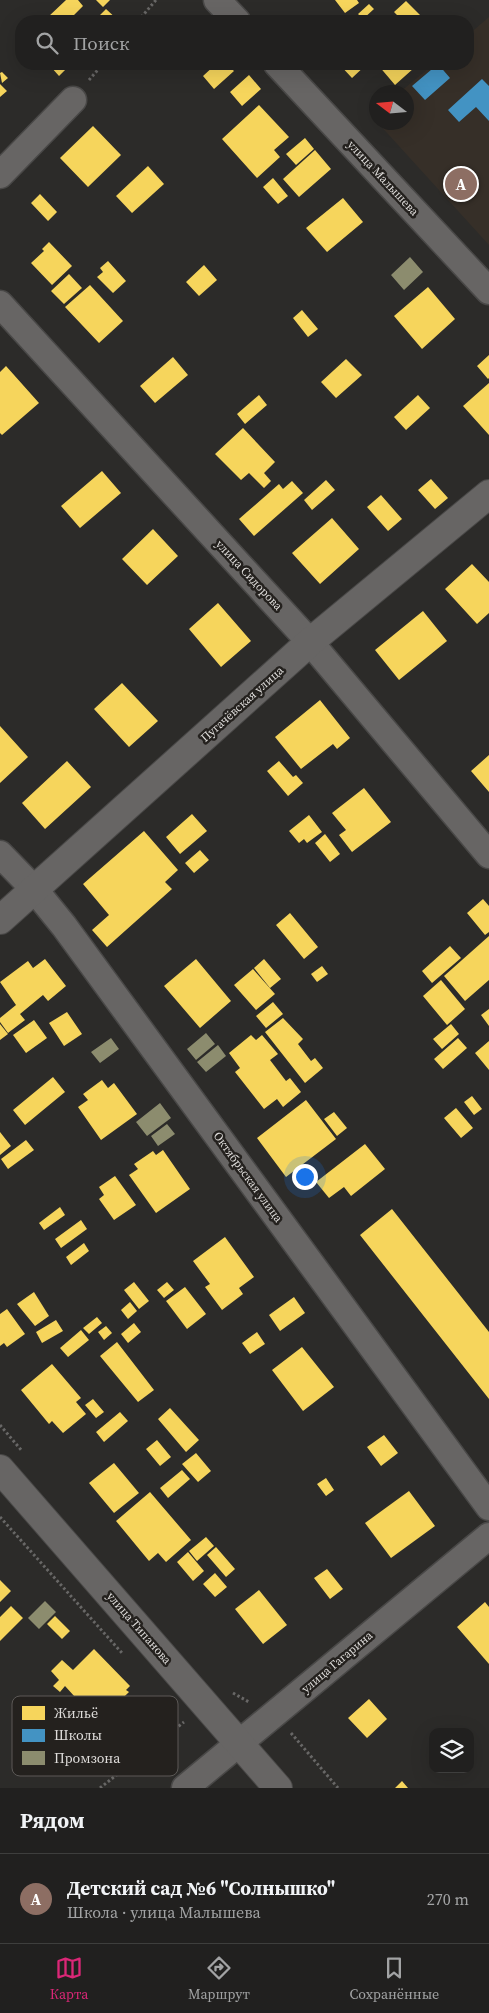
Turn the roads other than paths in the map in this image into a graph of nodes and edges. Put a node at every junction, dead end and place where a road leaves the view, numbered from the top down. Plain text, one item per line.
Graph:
1 (217, 0) edge
2 (231, 15) edge
3 (283, 70) edge
4 (73, 100) dead end
5 (0, 174) edge
6 (489, 292) edge
7 (0, 304) edge
8 (489, 494) edge
9 (310, 642) junction
10 (486, 846) edge
11 (0, 854) edge
12 (34, 889) junction
13 (0, 920) edge
14 (0, 1469) edge
15 (489, 1506) edge
16 (489, 1536) edge
17 (240, 1743) junction
18 (185, 1788) edge
19 (278, 1788) edge

1 - 2 street
3 - 6 street, улица Малышева
4 - 5 street
7 - 9 street, улица Сидорова
8 - 9 street, Пугачёвская улица
9 - 10 street, улица Сидорова
9 - 12 street, Пугачёвская улица
11 - 12 street, Октябрьская улица
12 - 13 street, Пугачёвская улица
12 - 15 street, Октябрьская улица
14 - 17 street, улица Типанова
16 - 17 street, улица Гагарина
17 - 18 street, улица Гагарина
17 - 19 street, улица Типанова

